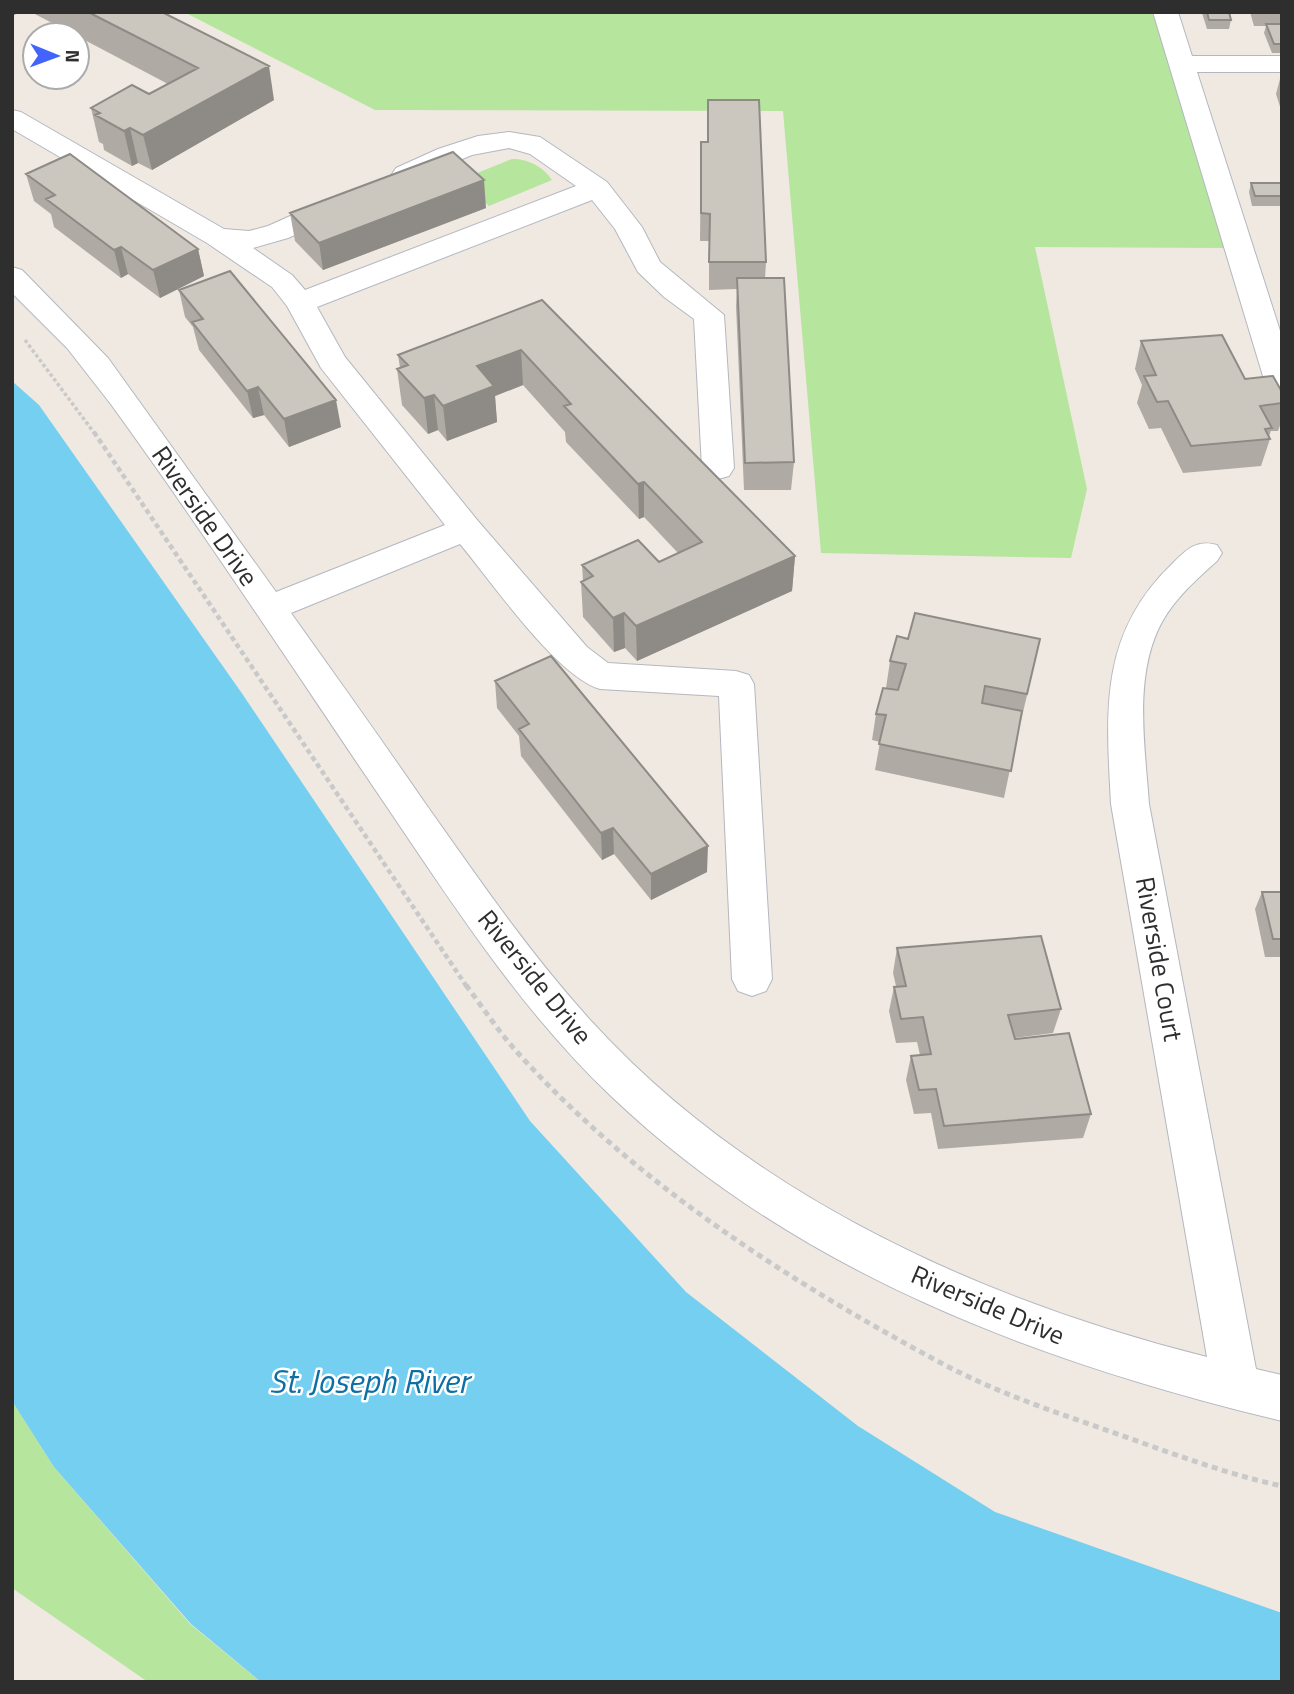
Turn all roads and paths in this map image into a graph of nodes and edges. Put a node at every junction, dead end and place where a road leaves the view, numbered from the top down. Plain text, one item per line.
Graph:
1 (1165, 12) edge
2 (1181, 64) junction
3 (1282, 64) edge
4 (12, 118) edge
5 (597, 188) junction
6 (217, 237) junction
7 (12, 276) edge
8 (300, 303) junction
9 (1282, 386) edge
10 (718, 468) dead end
11 (466, 529) junction
12 (1205, 553) dead end
13 (270, 608) junction
14 (752, 979) dead end
15 (1236, 1387) junction
16 (1282, 1398) edge

1 - 2 street
2 - 3 street
2 - 9 street
4 - 6 street
5 - 6 street
5 - 8 street
5 - 10 street
6 - 8 street
7 - 13 street, Riverside Drive
8 - 11 street
11 - 13 street
11 - 14 street
12 - 15 street, Riverside Court
13 - 15 street, Riverside Drive
15 - 16 street, Riverside Drive

